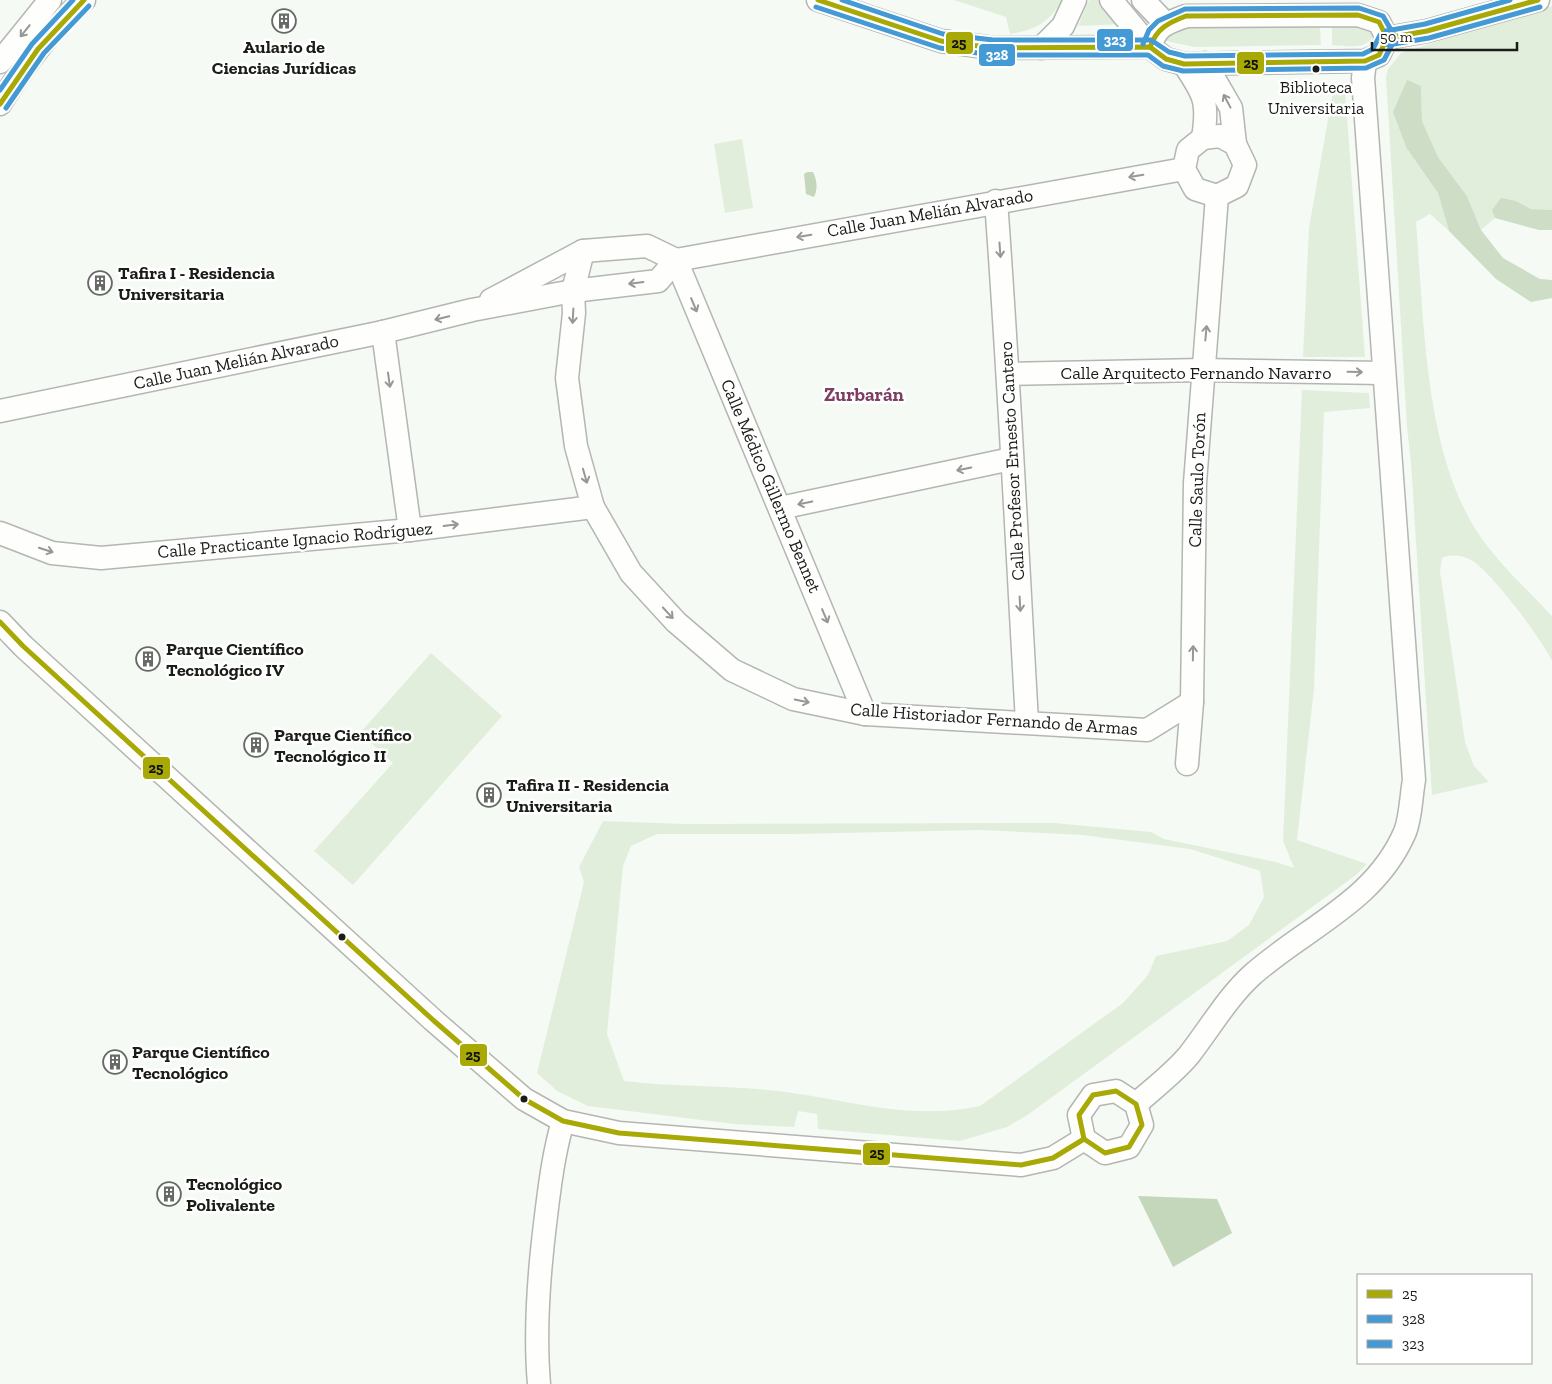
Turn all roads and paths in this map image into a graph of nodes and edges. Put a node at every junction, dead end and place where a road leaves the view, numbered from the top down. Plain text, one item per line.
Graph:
1 (50, 0) edge
2 (84, 0) edge
3 (818, 0) edge
4 (1075, 0) edge
5 (1111, 0) edge
6 (1143, 0) edge
7 (1538, 0) edge
8 (1166, 24) junction
9 (1387, 38) junction
10 (1150, 47) junction
11 (1041, 48) junction
12 (1365, 61) junction
13 (0, 62) edge
14 (1195, 64) junction
15 (0, 104) edge
16 (1203, 138) junction
17 (1235, 144) junction
18 (1184, 168) junction
19 (1217, 196) junction
20 (996, 201) junction
21 (583, 251) junction
22 (676, 260) junction
23 (573, 292) junction
24 (472, 310) junction
25 (383, 332) junction
26 (1202, 370) junction
27 (1383, 373) junction
28 (1009, 374) junction
29 (0, 411) edge
30 (1011, 459) junction
31 (594, 507) junction
32 (780, 508) junction
33 (410, 530) junction
34 (0, 534) edge
35 (0, 622) edge
36 (0, 630) edge
37 (23, 646) junction
38 (1192, 702) junction
39 (865, 714) junction
40 (1027, 722) junction
41 (1187, 764) dead end
42 (1136, 1104) junction
43 (563, 1121) junction
44 (1084, 1138) junction
45 (539, 1384) edge

1 -> 13 street
2 - 15 street
3 - 11 street
4 - 11 street
5 - 10 street
6 - 8 street
7 - 9 street
8 - 9 street
8 - 10 street
9 - 12 street
10 - 11 street
10 - 14 street
12 - 14 street
12 - 27 street
14 - 16 street
17 -> 14 street
16 - 17 street
16 - 18 street
17 - 19 street
18 - 19 street
18 -> 20 street, Calle Juan Melián Alvarado
26 -> 19 street, Calle Saulo Torón
20 -> 22 street, Calle Juan Melián Alvarado
20 -> 28 street, Calle Profesor Ernesto Cantero
21 - 22 street, Calle Juan Melián Alvarado
21 - 23 street, Calle Historiador Fernando de Armas
21 - 24 street, Calle Juan Melián Alvarado
22 -> 23 street, Calle Juan Melián Alvarado
22 -> 32 street, Calle Médico Gillermo Bennet
23 - 24 street, Calle Juan Melián Alvarado
23 -> 31 street, Calle Historiador Fernando de Armas
24 -> 25 street, Calle Juan Melián Alvarado
25 - 29 street, Calle Juan Melián Alvarado
25 -> 33 street
26 -> 27 street, Calle Arquitecto Fernando Navarro
26 - 28 street, Calle Arquitecto Fernando Navarro
38 -> 26 street, Calle Saulo Torón
27 - 42 street
28 - 30 street, Calle Profesor Ernesto Cantero
30 -> 32 street
30 -> 40 street, Calle Profesor Ernesto Cantero
33 -> 31 street, Calle Practicante Ignacio Rodríguez
31 -> 39 street, Calle Historiador Fernando de Armas
32 -> 39 street, Calle Médico Gillermo Bennet
34 -> 33 street, Calle Practicante Ignacio Rodríguez
35 - 37 street
36 - 37 street
37 - 43 street
38 - 40 street, Calle Historiador Fernando de Armas
38 - 41 street, Calle Saulo Torón
39 - 40 street, Calle Historiador Fernando de Armas
42 - 44 street
42 - 44 street
43 - 44 street
43 - 45 street

